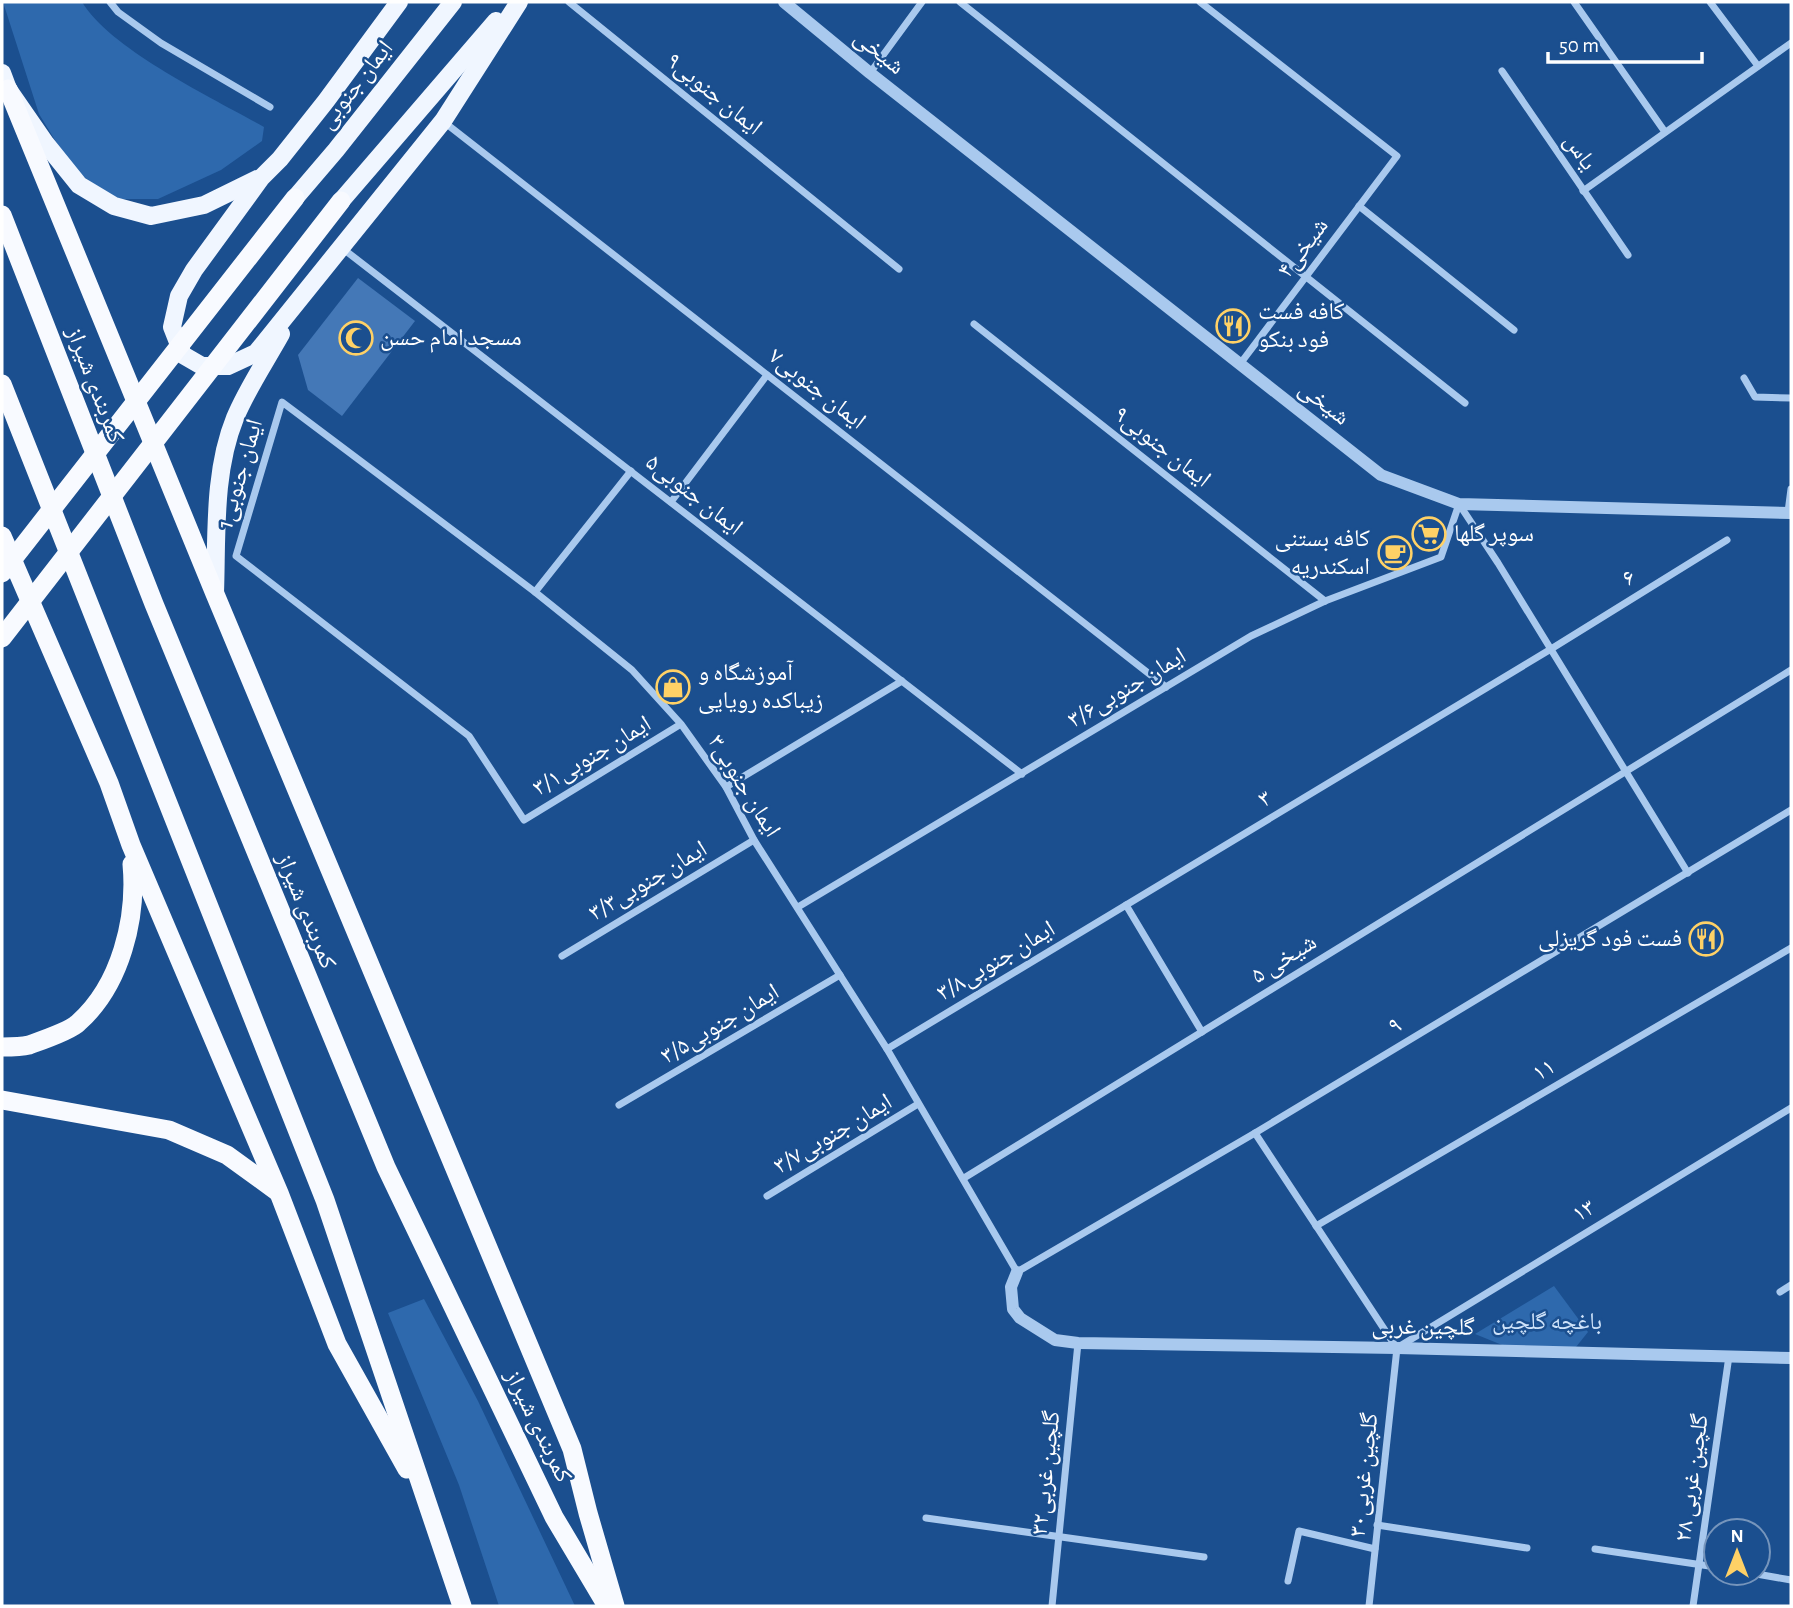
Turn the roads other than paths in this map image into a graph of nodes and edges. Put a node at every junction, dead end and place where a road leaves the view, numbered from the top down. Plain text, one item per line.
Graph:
1 (110, 2) edge
2 (399, 2) edge
3 (453, 2) edge
4 (513, 2) edge
5 (519, 2) edge
6 (569, 2) edge
7 (784, 2) edge
8 (922, 2) edge
9 (960, 2) edge
10 (1200, 2) edge
11 (1574, 2) edge
12 (1710, 2) edge
13 (1791, 43) edge
14 (1758, 66) junction
15 (1502, 71) dead end
16 (870, 73) junction
17 (5, 81) edge
18 (270, 107) dead end
19 (443, 121) junction
20 (1665, 132) junction
21 (261, 178) junction
22 (1583, 191) junction
23 (295, 198) joint
24 (341, 201) joint
25 (1359, 206) junction
26 (2, 215) edge
27 (341, 247) junction
28 (1628, 255) dead end
29 (899, 268) dead end
30 (1306, 276) junction
31 (300, 300) junction
32 (974, 324) dead end
33 (1514, 330) dead end
34 (1240, 364) junction
35 (767, 374) junction
36 (1744, 378) dead end
37 (2, 384) edge
38 (1791, 398) edge
39 (282, 402) joint
40 (1465, 403) dead end
41 (631, 471) junction
42 (1791, 489) edge
43 (671, 502) junction
44 (1459, 504) junction
45 (1790, 512) edge
46 (2, 536) edge
47 (1727, 540) dead end
48 (2, 573) edge
49 (535, 592) junction
50 (215, 594) junction
51 (1325, 601) junction
52 (2, 638) edge
53 (1550, 649) junction
54 (1791, 670) edge
55 (902, 681) junction
56 (1166, 687) junction
57 (681, 724) junction
58 (1625, 772) junction
59 (1022, 774) junction
60 (726, 787) junction
61 (1791, 810) edge
62 (524, 820) joint
63 (754, 839) junction
64 (131, 845) junction
65 (1688, 873) junction
66 (1126, 905) junction
67 (798, 907) junction
68 (1791, 948) edge
69 (562, 956) dead end
70 (841, 975) junction
71 (1202, 1032) junction
72 (2, 1047) edge
73 (887, 1049) junction
74 (2, 1100) edge
75 (918, 1104) junction
76 (620, 1105) dead end
77 (1791, 1108) edge
78 (1255, 1133) junction
79 (964, 1178) junction
80 (279, 1193) junction
81 (767, 1196) dead end
82 (1316, 1226) junction
83 (1017, 1272) junction
84 (1791, 1285) edge
85 (1780, 1292) dead end
86 (1078, 1343) junction
87 (1397, 1348) junction
88 (1729, 1355) junction
89 (1791, 1358) edge
90 (429, 1510) junction
91 (926, 1518) dead end
92 (1377, 1525) junction
93 (1059, 1535) junction
94 (1527, 1548) dead end
95 (1375, 1549) junction
96 (1595, 1549) dead end
97 (1204, 1557) dead end
98 (1699, 1564) junction
99 (1702, 1565) edge
100 (1772, 1577) edge
101 (1791, 1580) edge
102 (1288, 1581) dead end
103 (462, 1606) edge
104 (607, 1606) edge
105 (615, 1606) edge
106 (1052, 1606) edge
107 (1368, 1606) edge
108 (1693, 1606) edge

1 - 18 street
2 - 21 main road
3 - 23 main road, ایمان جنوبی
4 - 24 main road
5 - 19 main road
6 - 29 street, ایمان جنوبی۹
7 - 16 street, شیخی
8 - 16 street
9 - 30 street
10 - 25 street, شیخی۴
11 - 20 street
12 - 14 street
13 - 14 street
14 - 20 street
15 - 22 street, یاس
16 - 34 street, شیخی
17 - 21 main road
17 - 50 highway
19 - 27 main road
19 - 35 street, ایمان جنوبی۷
20 - 22 street
21 - 31 main road
22 - 28 street, یاس
23 - 48 highway, bridge
24 - 52 highway, bridge
25 - 30 street, شیخی۴
25 - 33 street
26 - 104 highway, کمربندی شیراز
27 - 31 main road
27 - 41 street, ایمان جنوبی۵
30 - 34 street, شیخی۴
30 - 40 street
31 - 50 main road
32 - 51 street, ایمان جنوبی۹
34 - 44 street, شیخی
35 - 43 street
35 - 56 street, ایمان جنوبی۷
36 - 38 street
37 - 90 highway
39 - 49 street, ایمان جنوبی۳
39 - 62 street, 1ایمان جنوبی
41 - 43 street, ایمان جنوبی۵
41 - 49 street
42 - 45 street
43 - 55 street, ایمان جنوبی۵
44 - 45 street, شیخی
44 - 51 street, ایمان جنوبی۳/۶
44 - 53 street
46 - 64 highway
47 - 53 street, ۶
49 - 57 street, ایمان جنوبی۳
50 - 105 highway
51 - 56 street, ایمان جنوبی۳/۶
53 - 58 street
53 - 66 street, ۳
54 - 58 street, شیخی ۵
55 - 59 street, ایمان جنوبی۵
55 - 60 street
56 - 59 street, ایمان جنوبی۳/۶
57 - 60 street, ایمان جنوبی۳
57 - 62 street, ایمان جنوبی۳/۱
58 - 65 street
58 - 71 street, شیخی ۵
59 - 67 street, ایمان جنوبی۳/۶
60 - 63 street, ایمان جنوبی۳
61 - 65 street, ۹
63 - 67 street, ایمان جنوبی۳
63 - 69 street, ایمان جنوبی۳/۳
64 - 72 highway
64 - 80 highway
65 - 78 street, ۹
66 - 71 street
66 - 73 street, ایمان جنوبی۳/۸
67 - 70 street, ایمان جنوبی۳
68 - 82 street, ۱۱
70 - 73 street, ایمان جنوبی۳
70 - 76 street, ایمان جنوبی۳/۵
71 - 79 street, شیخی ۵
73 - 75 street, ایمان جنوبی۳
74 - 80 highway
75 - 79 street, ایمان جنوبی۳
75 - 81 street, ایمان جنوبی۳/۷
77 - 87 street, ۱۳
78 - 82 street
78 - 83 street, ۹
79 - 83 street, ایمان جنوبی۳
80 - 90 highway
82 - 87 street
83 - 86 street, گلچین غربی
84 - 85 street
86 - 87 street, گلچین غربی
86 - 93 street, گلچین غربی۳۲
87 - 88 street, گلچین غربی
87 - 92 street, گلچین غربی۳۰
88 - 89 street, گلچین غربی
88 - 98 street, گلچین غربی ۲۸
90 - 103 highway
91 - 93 street
92 - 94 street
92 - 95 street, گلچین غربی۳۰
93 - 97 street
93 - 106 street, گلچین غربی۳۲
95 - 102 street
95 - 107 street, گلچین غربی۳۰
96 - 98 street
98 - 99 street
98 - 108 street, گلچین غربی ۲۸
100 - 101 street

